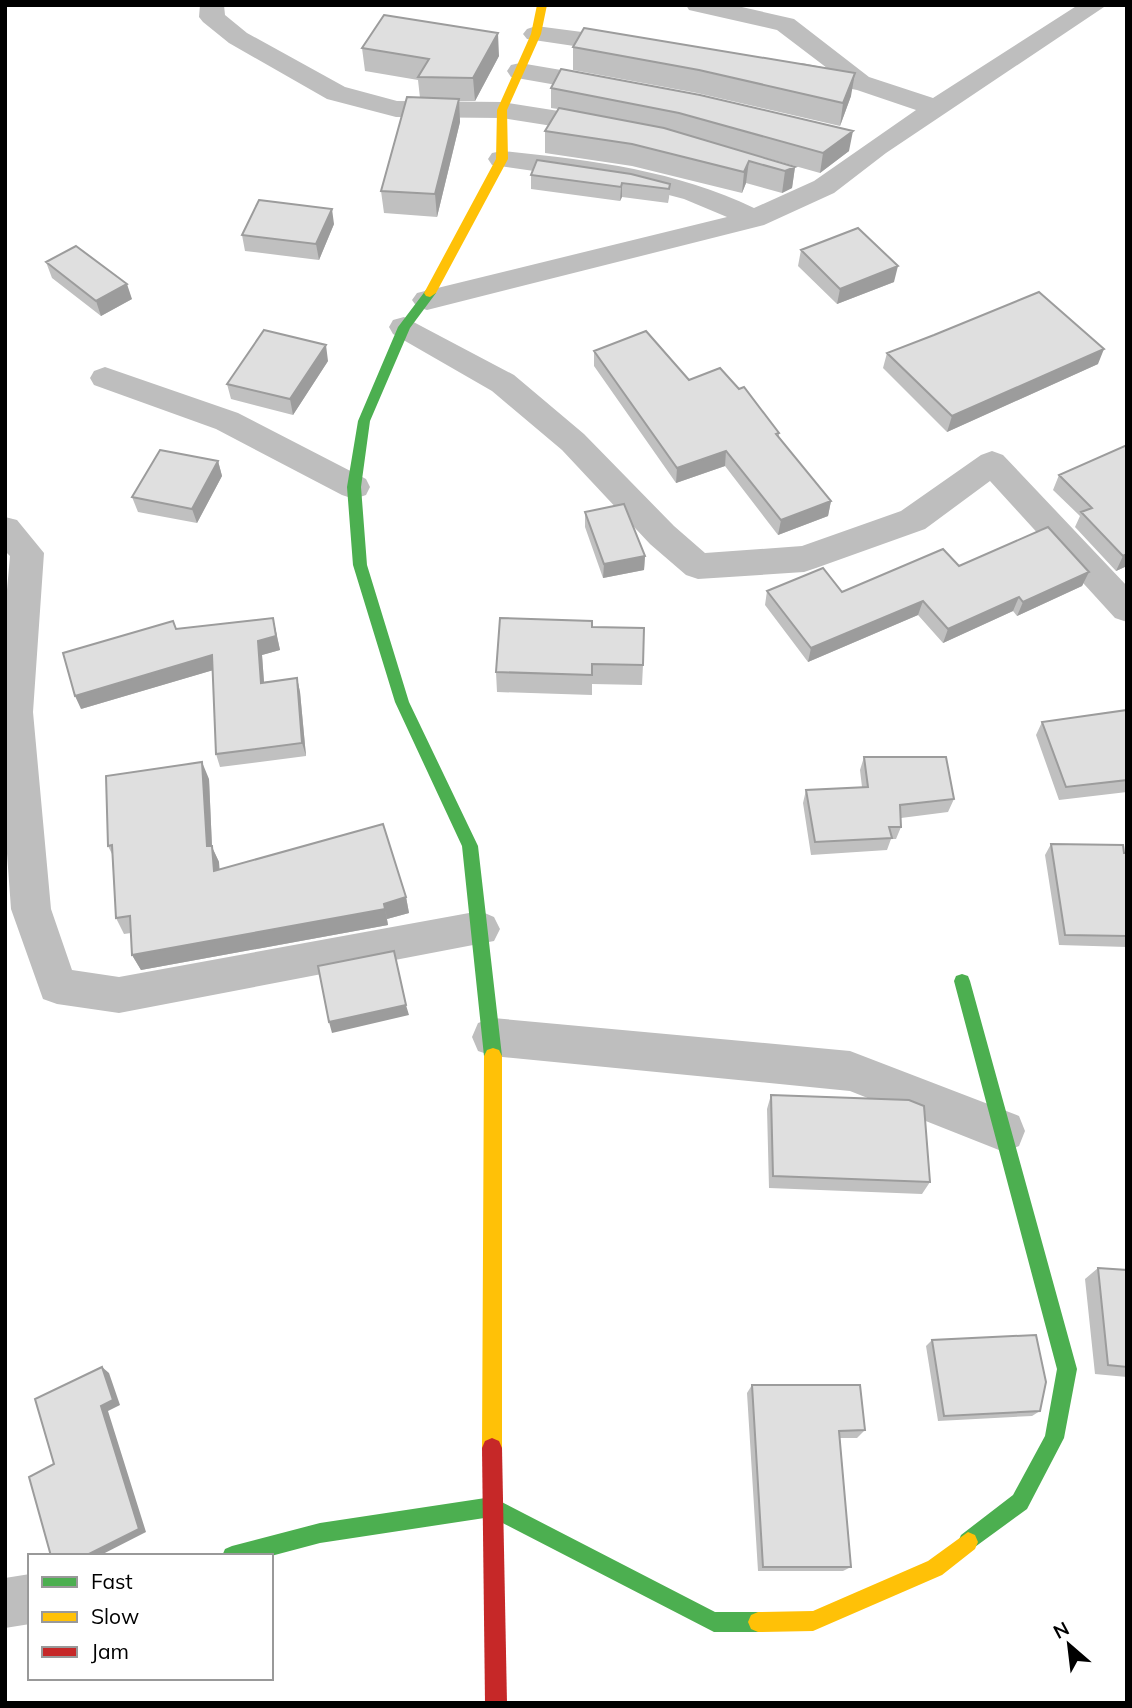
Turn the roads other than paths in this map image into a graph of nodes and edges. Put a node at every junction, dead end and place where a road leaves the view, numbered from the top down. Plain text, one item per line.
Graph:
1 (212, 5) edge
2 (542, 5) edge
3 (698, 5) edge
4 (1095, 5) edge
5 (536, 34) junction
6 (656, 49) edge
7 (774, 65) edge
8 (520, 71) junction
9 (863, 83) junction
10 (639, 91) edge
11 (937, 108) junction
12 (502, 110) junction
13 (634, 130) edge
14 (502, 159) junction
15 (788, 173) edge
16 (824, 187) junction
17 (754, 219) junction
18 (427, 300) junction
19 (404, 327) junction
20 (105, 378) dead end
21 (354, 487) junction
22 (5, 529) edge
23 (1127, 609) edge
24 (480, 929) junction
25 (962, 981) dead end
26 (493, 1037) junction
27 (1004, 1131) junction
28 (492, 1507) junction
29 (240, 1554) edge
30 (28, 1599) edge
31 (5, 1603) edge
32 (496, 1703) edge

1 - 12 street
2 - 5 street
3 - 9 street
4 - 11 street
5 - 6 street
5 - 8 street
7 - 9 street
8 - 10 street
8 - 12 street
9 - 11 street
11 - 16 street
12 - 13 street
12 - 14 street
14 - 17 street
14 - 18 street
15 - 16 street
16 - 17 street
17 - 18 street
18 - 19 street
19 - 21 street
19 - 23 street
20 - 21 street
21 - 24 street
22 - 24 street
24 - 26 street
25 - 27 street
26 - 27 street
26 - 28 street
27 - 28 street
28 - 29 street
28 - 32 street
30 - 31 street

